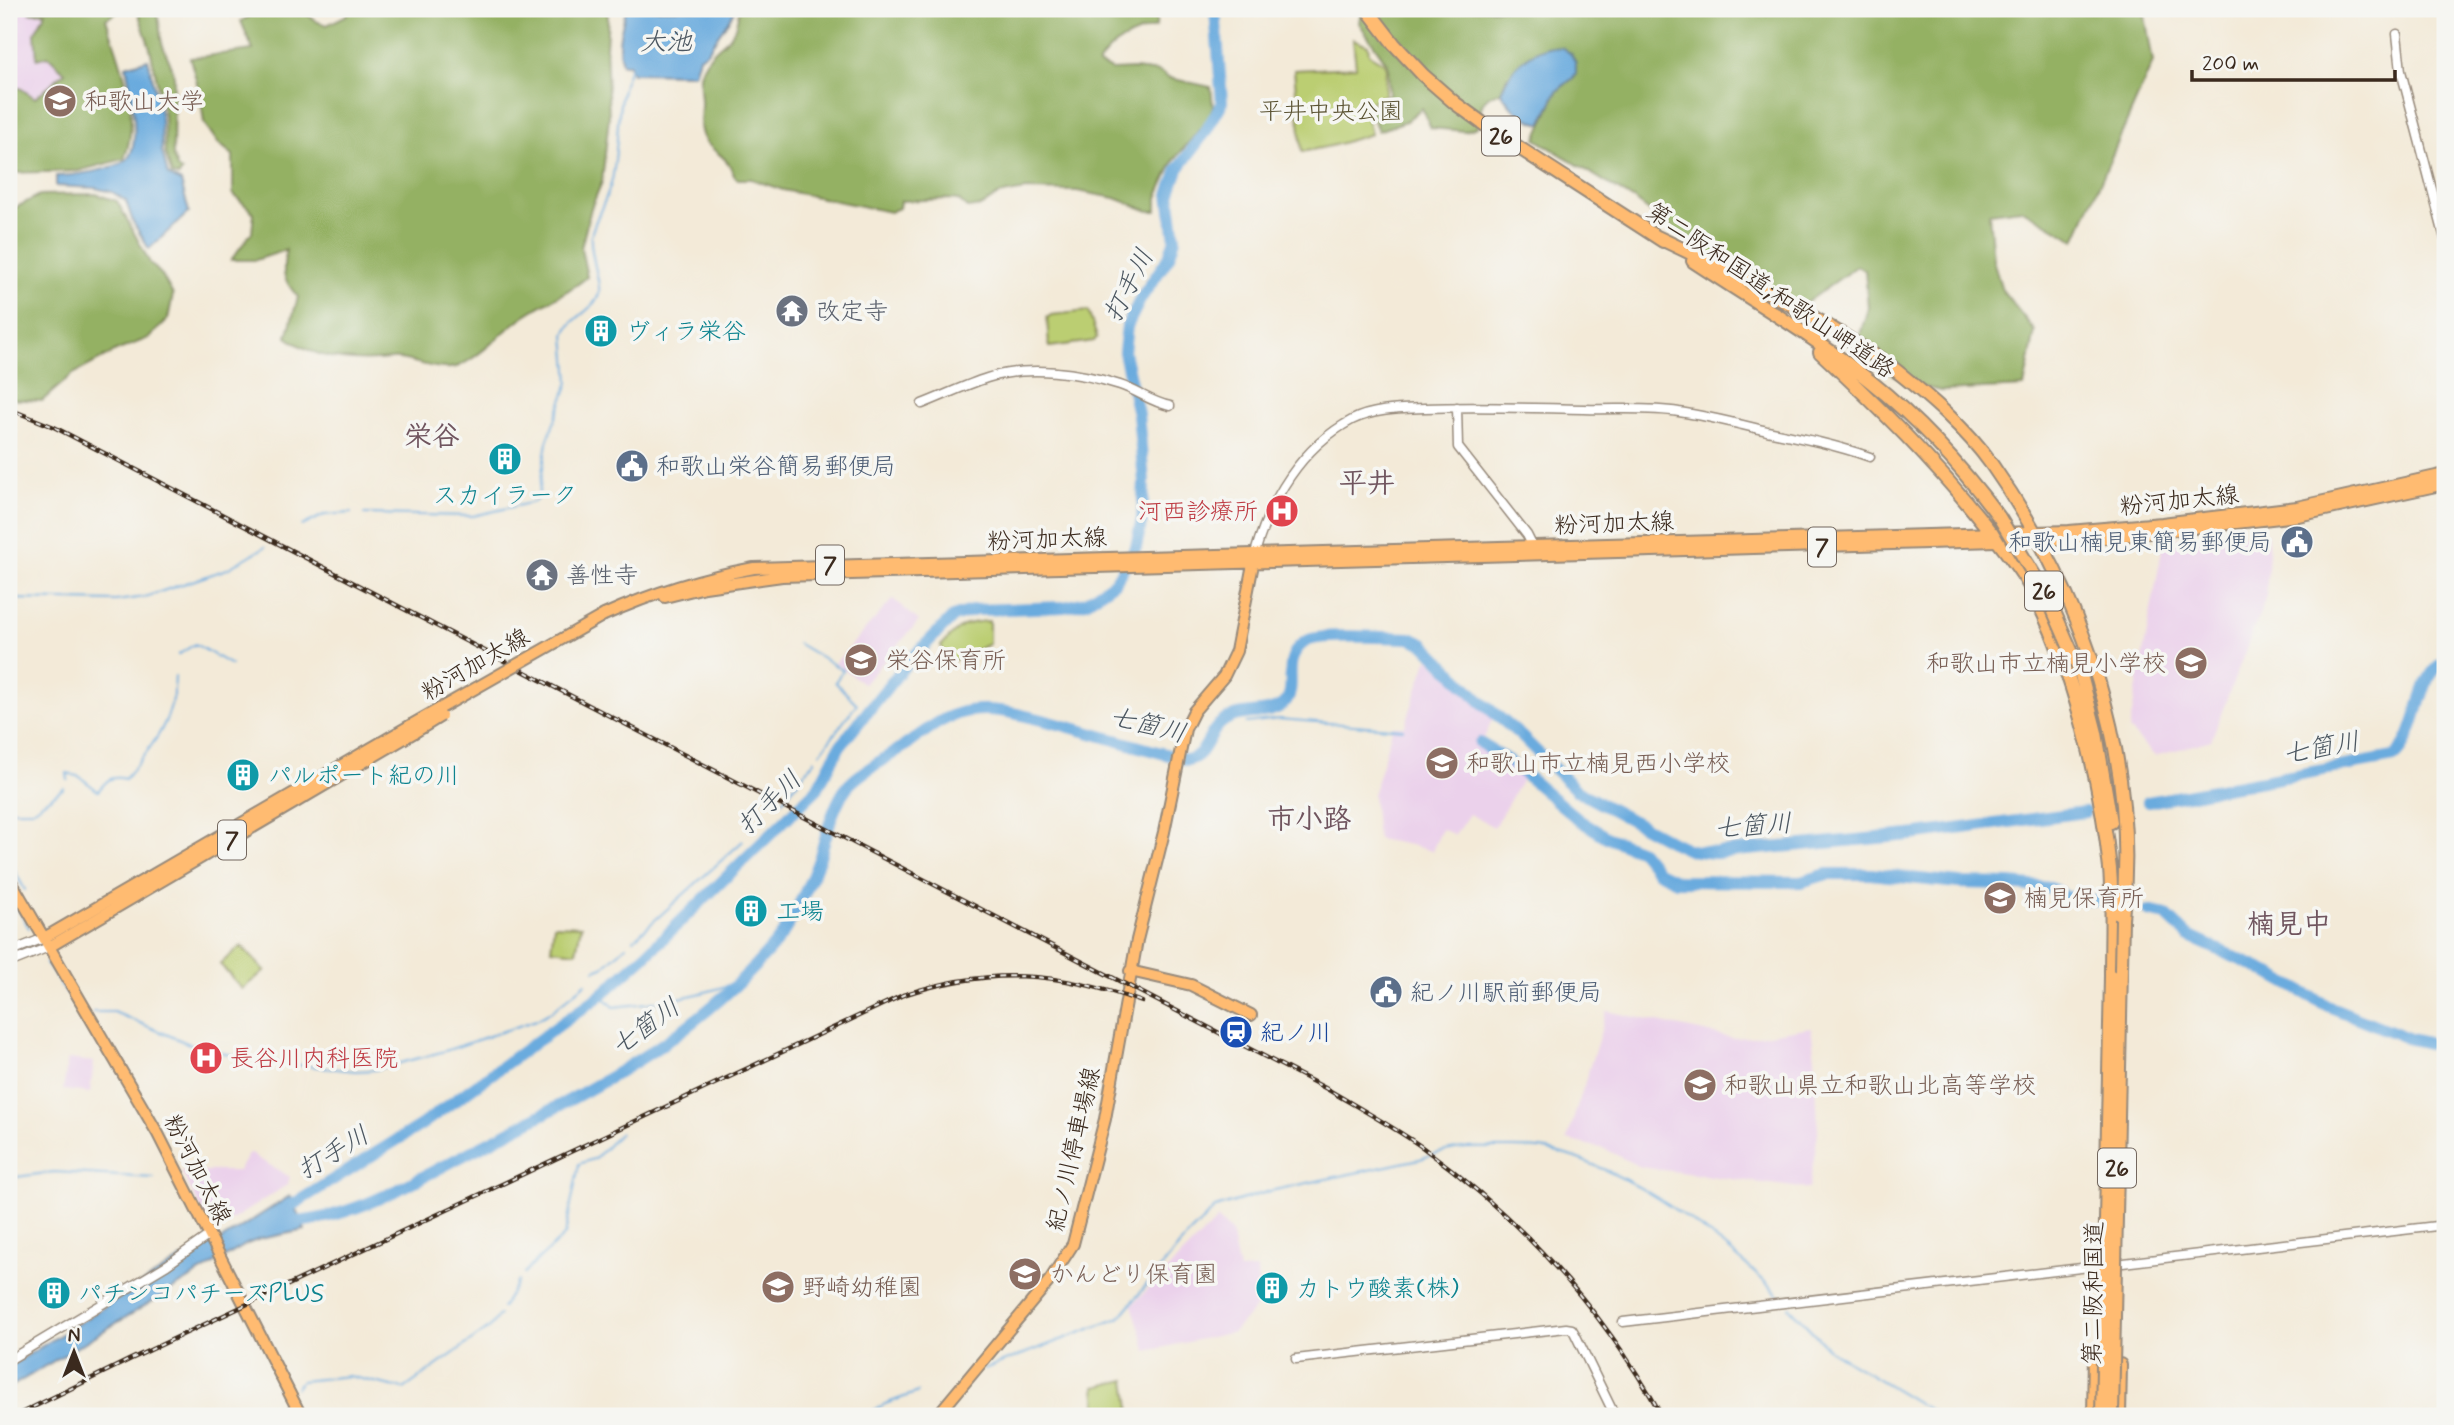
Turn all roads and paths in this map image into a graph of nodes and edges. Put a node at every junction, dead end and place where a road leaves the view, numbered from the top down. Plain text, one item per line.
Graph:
1 (1367, 9) edge
2 (2397, 34) dead end
3 (1657, 237) junction
4 (2445, 239) edge
5 (1779, 318) junction
6 (922, 404) dead end
7 (1170, 406) dead end
8 (1457, 407) junction
9 (1870, 457) dead end
10 (2445, 474) edge
11 (2445, 484) edge
12 (2038, 537) junction
13 (1995, 538) junction
14 (1535, 551) junction
15 (1254, 558) junction
16 (2080, 671) junction
17 (9, 878) edge
18 (2122, 919) junction
19 (46, 942) junction
20 (9, 952) edge
21 (9, 963) edge
22 (1130, 971) junction
23 (2111, 976) junction
24 (1251, 1015) dead end
25 (2445, 1226) edge
26 (209, 1237) junction
27 (1623, 1322) dead end
28 (2095, 1352) dead end
29 (1296, 1359) dead end
30 (9, 1360) edge
31 (2120, 1365) dead end
32 (301, 1416) edge
33 (937, 1416) edge
34 (1615, 1416) edge
35 (2094, 1416) edge
36 (2102, 1416) edge
37 (2112, 1416) edge
38 (2119, 1416) edge

1 - 3 highway, 第二阪和国道;和歌山岬道路 / 26
2 - 4 street
3 - 5 highway, 第二阪和国道;和歌山岬道路 / 26
3 - 12 highway
5 - 13 highway
5 - 16 highway, 第二阪和国道;和歌山岬道路 / 26, bridge
6 - 7 street
8 - 9 street
8 - 14 street
8 - 15 street
10 - 12 main road, 粉河加太線 / 7
11 - 12 main road, 粉河加太線 / 7
12 - 13 main road, 粉河加太線 / 7
12 - 18 highway, 26
13 - 14 main road, 粉河加太線 / 7
13 - 23 highway, 26
14 - 15 main road, 粉河加太線 / 7
15 - 19 main road, 粉河加太線 / 7, bridge
15 - 22 main road, 紀ノ川停車場線
16 - 18 highway, 26
16 - 23 highway, 26
17 - 19 main road
18 - 37 highway, 第二阪和国道 / 26, bridge
19 - 20 street
19 - 21 street
19 - 26 main road, 粉河加太線
22 - 24 main road
22 - 33 main road, 紀ノ川停車場線
23 - 36 highway, 第二阪和国道 / 26, bridge
25 - 27 street
26 - 30 street
26 - 32 main road, 粉河加太線
28 - 35 highway
29 - 34 street
31 - 38 highway

